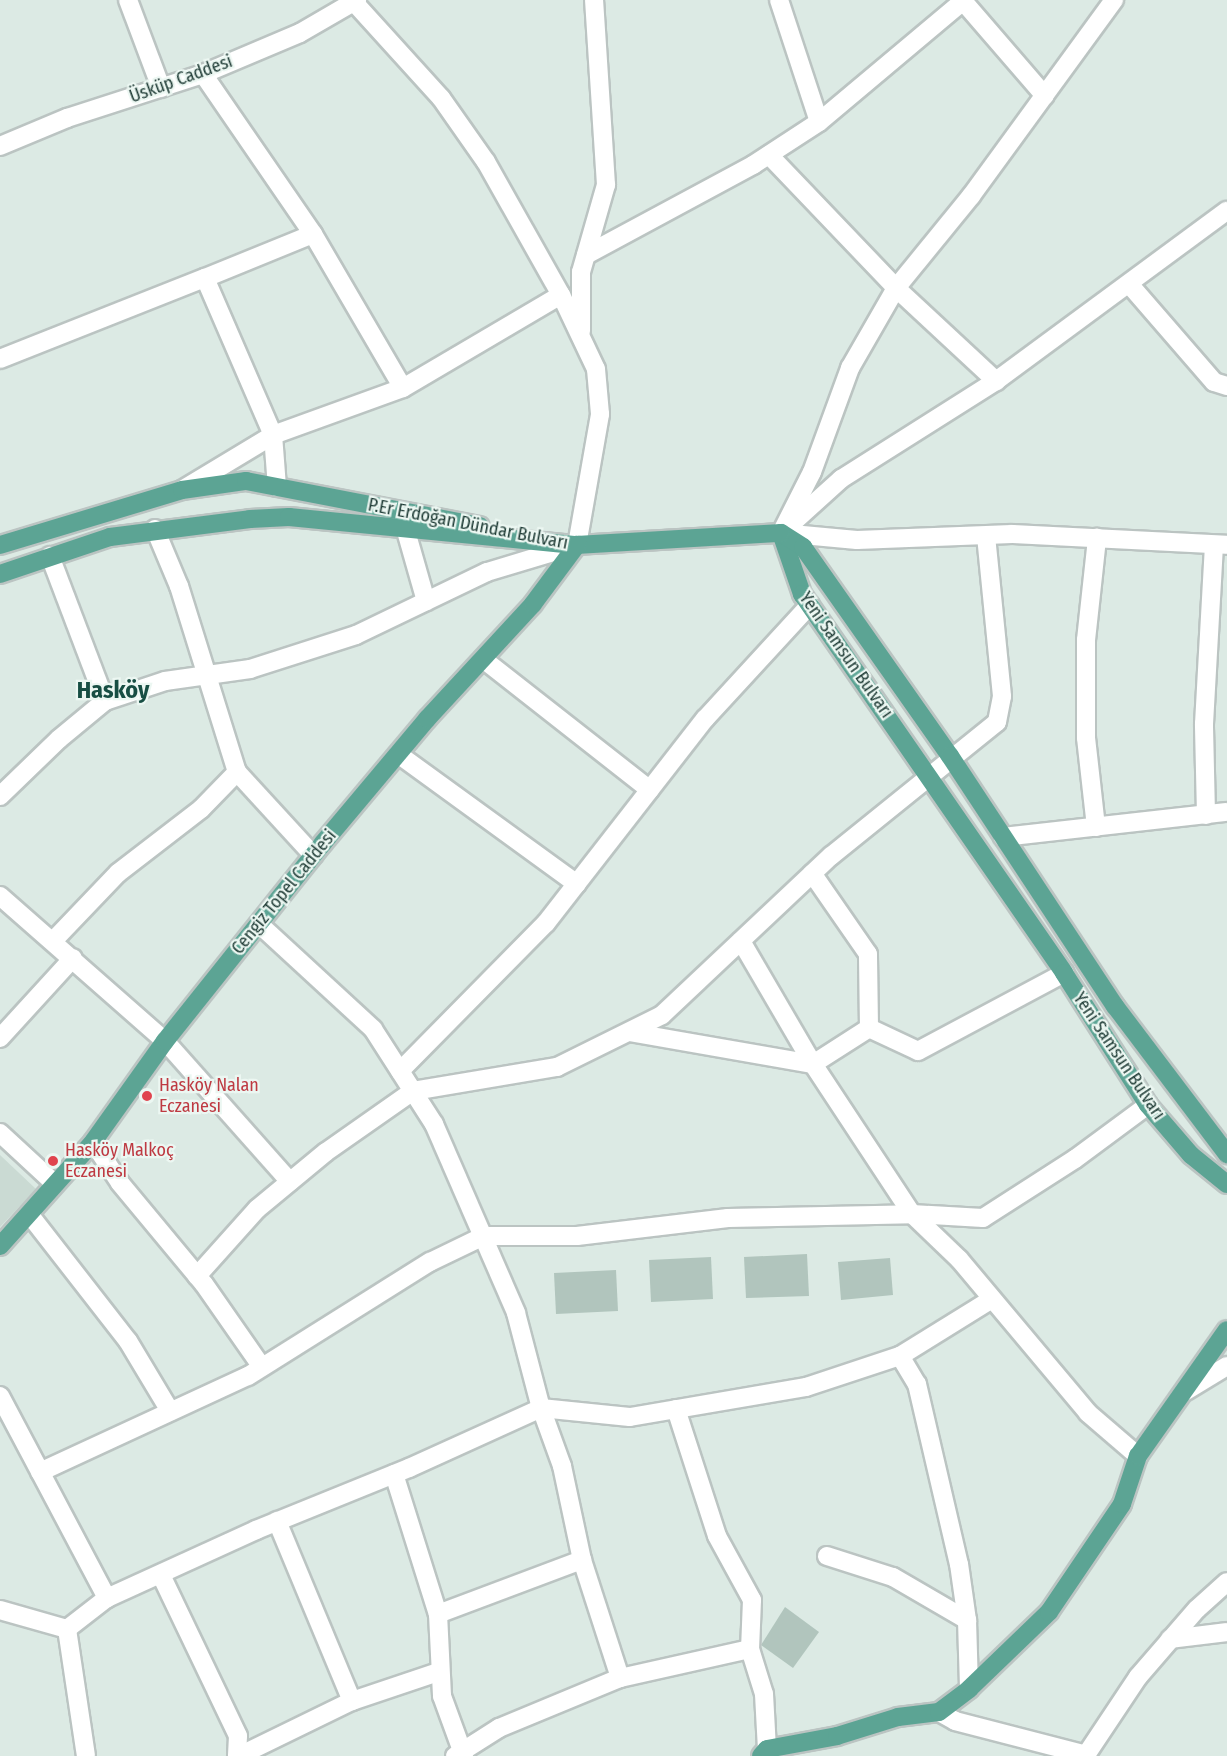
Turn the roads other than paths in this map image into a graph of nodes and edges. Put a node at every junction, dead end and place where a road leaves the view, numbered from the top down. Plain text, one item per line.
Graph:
1 (128, 0) edge
2 (594, 0) edge
3 (779, 0) edge
4 (963, 0) edge
5 (355, 1) edge
6 (1109, 2) edge
7 (203, 74) junction
8 (161, 88) junction
9 (1045, 96) junction
10 (819, 122) junction
11 (0, 146) edge
12 (769, 155) junction
13 (1227, 211) edge
14 (313, 234) junction
15 (586, 255) junction
16 (205, 278) junction
17 (1130, 285) junction
18 (896, 288) junction
19 (561, 295) junction
20 (581, 336) junction
21 (0, 359) edge
22 (996, 381) junction
23 (1227, 386) edge
24 (403, 388) junction
25 (273, 435) junction
26 (277, 487) junction
27 (182, 490) junction
28 (155, 529) junction
29 (406, 531) junction
30 (781, 533) junction
31 (986, 536) junction
32 (1097, 538) junction
33 (577, 544) junction
34 (0, 545) edge
35 (1221, 545) edge
36 (50, 556) junction
37 (0, 574) edge
38 (426, 601) junction
39 (810, 605) junction
40 (483, 658) junction
41 (206, 675) junction
42 (105, 701) junction
43 (398, 754) junction
44 (950, 756) junction
45 (237, 772) junction
46 (930, 774) junction
47 (650, 790) junction
48 (0, 796) edge
49 (1227, 812) edge
50 (1206, 815) junction
51 (1096, 826) junction
52 (1003, 837) junction
53 (313, 855) junction
54 (812, 873) junction
55 (577, 884) junction
56 (0, 896) edge
57 (259, 924) junction
58 (741, 940) junction
59 (53, 941) junction
60 (73, 958) junction
61 (1064, 973) junction
62 (869, 1028) junction
63 (629, 1032) junction
64 (0, 1038) edge
65 (165, 1041) junction
66 (813, 1064) junction
67 (400, 1071) junction
68 (412, 1091) junction
69 (1148, 1105) junction
70 (0, 1133) edge
71 (93, 1142) junction
72 (1227, 1154) edge
73 (290, 1182) junction
74 (55, 1184) junction
75 (1227, 1185) edge
76 (29, 1214) junction
77 (912, 1214) junction
78 (484, 1236) junction
79 (0, 1246) edge
80 (197, 1276) junction
81 (992, 1299) junction
82 (1227, 1330) edge
83 (900, 1356) junction
84 (1227, 1366) edge
85 (262, 1367) junction
86 (1186, 1391) junction
87 (0, 1396) edge
88 (541, 1408) junction
89 (676, 1409) junction
90 (170, 1411) junction
91 (1138, 1456) junction
92 (40, 1472) junction
93 (394, 1474) junction
94 (277, 1521) junction
95 (827, 1556) dead end
96 (582, 1560) junction
97 (161, 1575) junction
98 (1227, 1582) edge
99 (107, 1598) junction
100 (1, 1609) edge
101 (438, 1614) junction
102 (967, 1620) junction
103 (67, 1629) junction
104 (1227, 1632) edge
105 (1170, 1639) junction
106 (750, 1649) junction
107 (438, 1672) junction
108 (620, 1678) junction
109 (969, 1689) junction
110 (352, 1701) junction
111 (939, 1712) junction
112 (764, 1753) edge
113 (460, 1755) edge
114 (1085, 1755) edge
115 (86, 1756) edge
116 (238, 1756) edge

1 - 8 street
2 - 15 street
3 - 10 street
4 - 9 street
4 - 10 street
5 - 7 street, Üsküp Caddesi
5 - 19 street
6 - 9 street
7 - 8 street, Üsküp Caddesi
7 - 14 street
8 - 11 street, Üsküp Caddesi
9 - 18 street
10 - 12 street
12 - 15 street
12 - 18 street
13 - 17 street
14 - 16 street
14 - 24 street
15 - 20 street
16 - 21 street
16 - 25 street
17 - 22 street
17 - 23 street
18 - 22 street
18 - 30 street
19 - 20 street
19 - 24 street
20 - 33 street
22 - 30 street
24 - 25 street
25 - 26 street
25 - 27 street
26 - 27 main road, P.Er Erdoğan Dündar Bulvarı
26 - 33 main road, P.Er Erdoğan Dündar Bulvarı
27 - 34 main road, P.Er Erdoğan Dündar Bulvarı
28 - 29 main road, P.Er Erdoğan Dündar Bulvarı
28 - 36 main road, P.Er Erdoğan Dündar Bulvarı
28 - 41 street
29 - 33 main road, P.Er Erdoğan Dündar Bulvarı
29 - 38 street
30 - 31 street
30 - 33 main road
30 - 39 main road, Yeni Samsun Bulvarı
30 - 44 main road, Yeni Samsun Bulvarı
31 - 32 street
31 - 44 street
32 - 35 street
32 - 51 street
33 - 38 street
33 - 40 main road, Cengiz Topel Caddesi
35 - 50 street
36 - 37 main road, P.Er Erdoğan Dündar Bulvarı
36 - 42 street
38 - 41 street
39 - 46 main road, Yeni Samsun Bulvarı
39 - 47 street
40 - 43 main road, Cengiz Topel Caddesi
40 - 47 street
41 - 42 street
41 - 45 street
42 - 48 street
43 - 53 main road, Cengiz Topel Caddesi
43 - 55 street
44 - 46 street
44 - 52 main road, Yeni Samsun Bulvarı
45 - 53 street
45 - 59 street
46 - 54 street
46 - 61 main road, Yeni Samsun Bulvarı
47 - 55 street
49 - 50 street
50 - 51 street
51 - 52 street
52 - 72 main road, Yeni Samsun Bulvarı
53 - 57 main road, Cengiz Topel Caddesi
54 - 58 street
54 - 62 street
55 - 67 street
56 - 59 street
57 - 65 main road, Cengiz Topel Caddesi
57 - 67 street
58 - 63 street
58 - 66 street
59 - 60 street
60 - 64 street
60 - 65 street
61 - 62 street
61 - 69 main road, Yeni Samsun Bulvarı
62 - 66 street
63 - 66 street
63 - 68 street
65 - 71 main road, Cengiz Topel Caddesi
65 - 73 street
66 - 77 street
67 - 68 street
68 - 73 street
68 - 78 street
69 - 75 main road, Yeni Samsun Bulvarı
69 - 77 street
70 - 74 street
71 - 74 main road, Cengiz Topel Caddesi
71 - 80 street
73 - 80 street
74 - 76 main road, Cengiz Topel Caddesi
76 - 79 main road, Cengiz Topel Caddesi
76 - 90 street
77 - 78 street
77 - 81 street
78 - 85 street
78 - 88 street
80 - 85 street
81 - 83 street
81 - 91 street
82 - 86 main road
83 - 89 street
83 - 102 street
84 - 86 street
85 - 90 street
86 - 91 main road
87 - 92 street
88 - 89 street
88 - 93 street
88 - 96 street
89 - 106 street
90 - 92 street
91 - 109 main road
92 - 99 street
93 - 94 street
93 - 101 street
94 - 97 street
94 - 110 street
95 - 102 street
96 - 101 street
96 - 108 street
97 - 99 street
97 - 116 street
98 - 105 street
99 - 103 street
100 - 103 street
101 - 107 street
102 - 109 street
103 - 115 street
104 - 105 street
105 - 114 street
106 - 108 street
106 - 112 street
107 - 110 street
107 - 113 street
108 - 113 street
109 - 111 main road
110 - 116 street
111 - 112 main road
111 - 114 street

